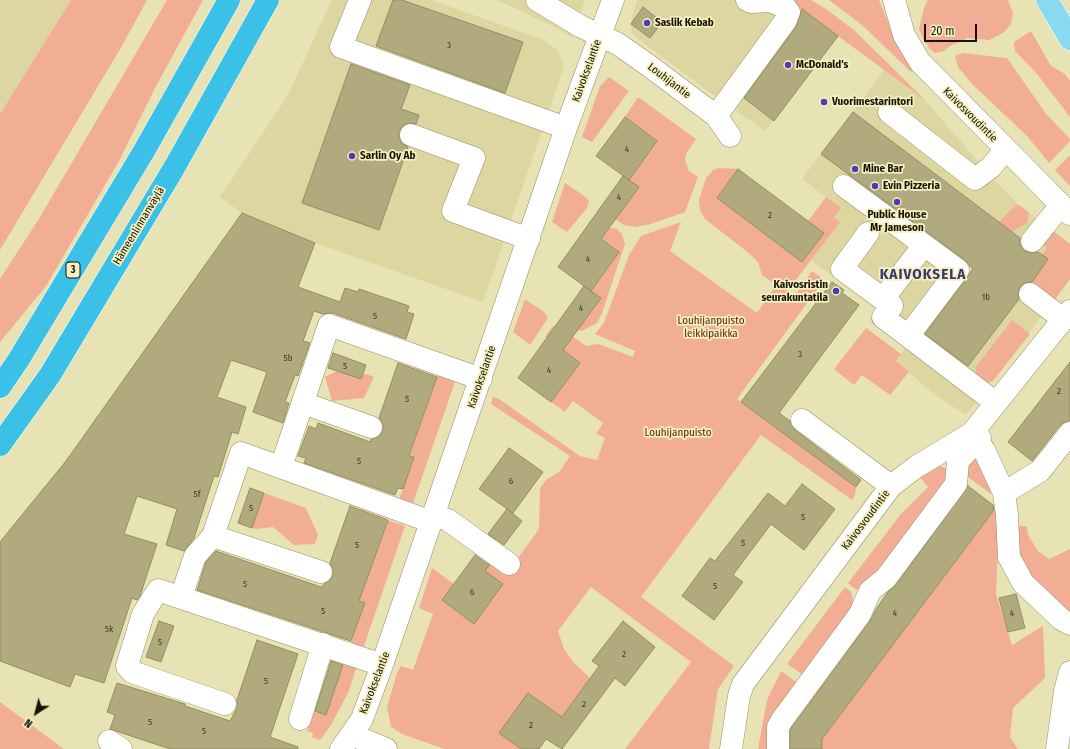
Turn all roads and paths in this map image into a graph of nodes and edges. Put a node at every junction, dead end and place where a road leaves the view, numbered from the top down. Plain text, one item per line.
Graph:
1 (229, 0) edge
2 (268, 0) edge
3 (360, 0) edge
4 (537, 0) edge
5 (613, 0) edge
6 (747, 0) edge
7 (894, 0) edge
8 (1047, 0) edge
9 (774, 3) edge
10 (563, 7) edge
11 (770, 26) dead end
12 (599, 36) junction
13 (1070, 39) edge
14 (889, 112) dead end
15 (716, 116) junction
16 (566, 128) junction
17 (411, 135) dead end
18 (730, 136) dead end
19 (1005, 150) junction
20 (844, 186) dead end
21 (1065, 209) edge
22 (868, 233) dead end
23 (529, 239) junction
24 (1032, 241) dead end
25 (924, 245) junction
26 (1030, 294) dead end
27 (883, 299) junction
28 (1067, 315) edge
29 (908, 336) junction
30 (481, 379) junction
31 (0, 387) edge
32 (303, 403) junction
33 (996, 403) junction
34 (802, 420) dead end
35 (371, 427) dead end
36 (1070, 433) edge
37 (979, 434) junction
38 (0, 446) edge
39 (281, 467) junction
40 (891, 486) junction
41 (1004, 493) junction
42 (433, 519) junction
43 (213, 536) junction
44 (509, 564) dead end
45 (322, 572) dead end
46 (181, 597) junction
47 (1070, 624) edge
48 (323, 644) junction
49 (382, 665) junction
50 (1070, 672) edge
51 (225, 704) dead end
52 (300, 719) dead end
53 (346, 742) edge
54 (386, 749) edge
55 (731, 749) edge
56 (778, 749) edge
57 (1057, 749) edge

1 - 31 highway, 3
2 - 38 highway, Hämeenlinnanväylä
3 - 16 street
4 - 10 street, Louhijantie
5 - 12 street, Kaivokselantie
6 - 9 street
7 - 19 street, Kaivosvoudintie
8 - 13 main road
9 - 11 street
9 - 15 street
10 - 12 street, Louhijantie
12 - 15 street, Louhijantie
12 - 16 street, Kaivokselantie
14 - 19 street
15 - 18 street, Louhijantie
16 - 23 street, Kaivokselantie
17 - 23 street
19 - 21 street, Kaivosvoudintie
20 - 25 street
21 - 24 street
22 - 27 street
23 - 30 street, Kaivokselantie
25 - 27 street
25 - 29 street
26 - 28 street
27 - 29 street
28 - 33 street, Kaivosvoudintie
29 - 33 street
30 - 32 street
30 - 42 street, Kaivokselantie
32 - 35 street
32 - 39 street
33 - 37 street, Kaivosvoudintie
34 - 40 street
36 - 41 street
37 - 40 street, Kaivosvoudintie
37 - 41 street
37 - 56 street
39 - 42 street
39 - 43 street
40 - 55 street, Kaivosvoudintie
41 - 47 street
42 - 44 street
42 - 49 street, Kaivokselantie
43 - 45 street
43 - 46 street
46 - 48 street
46 - 51 street
48 - 49 street
48 - 52 street
49 - 53 street, Kaivokselantie
50 - 57 street
53 - 54 street

